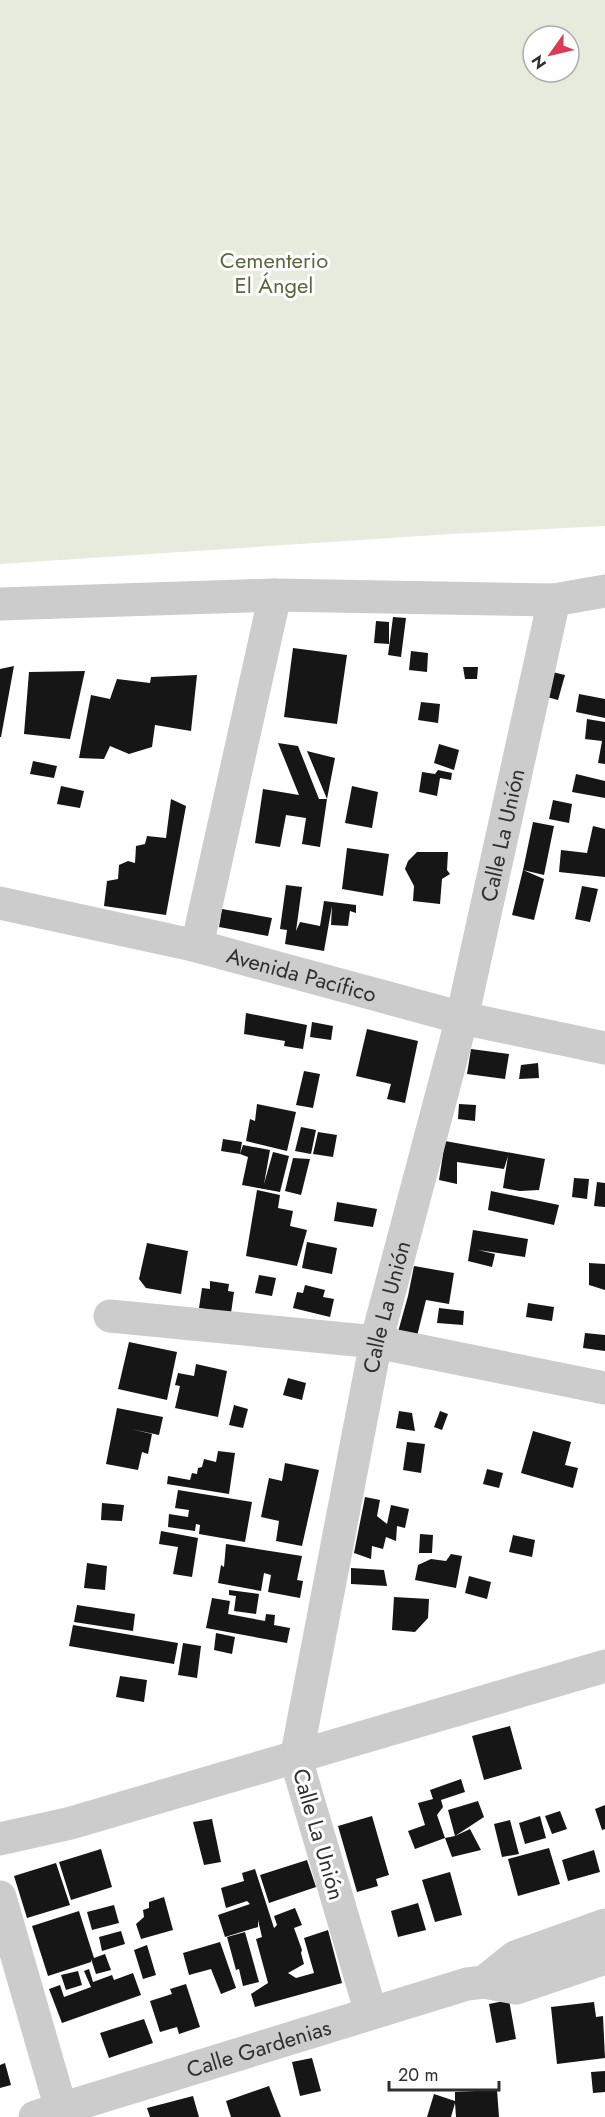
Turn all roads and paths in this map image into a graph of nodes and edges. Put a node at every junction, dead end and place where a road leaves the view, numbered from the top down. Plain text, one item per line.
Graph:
1 (605, 591) edge
2 (275, 595) junction
3 (554, 600) junction
4 (0, 604) edge
5 (0, 903) edge
6 (197, 945) junction
7 (462, 1018) junction
8 (605, 1048) edge
9 (111, 1316) dead end
10 (376, 1342) junction
11 (605, 1388) edge
12 (605, 1666) edge
13 (296, 1759) junction
14 (0, 1839) edge
15 (0, 1897) edge
16 (605, 1925) edge
17 (605, 1958) edge
18 (484, 1982) junction
19 (371, 2013) junction
20 (48, 2113) edge

1 - 3 street
2 - 3 street
2 - 4 street
2 - 6 street
3 - 7 street, Calle La Unión
5 - 6 street, Avenida Pacífico
6 - 7 street, Avenida Pacífico
7 - 8 street, Avenida Pacífico
7 - 10 street, Calle La Unión
9 - 10 street
10 - 11 street
10 - 13 street, Calle La Unión
12 - 13 street
13 - 14 street
13 - 19 street, Calle La Unión
15 - 20 street
16 - 18 street, Calle Gardenias
17 - 18 street, Calle Gardenias
18 - 19 street, Calle Gardenias
19 - 20 street, Calle Gardenias

